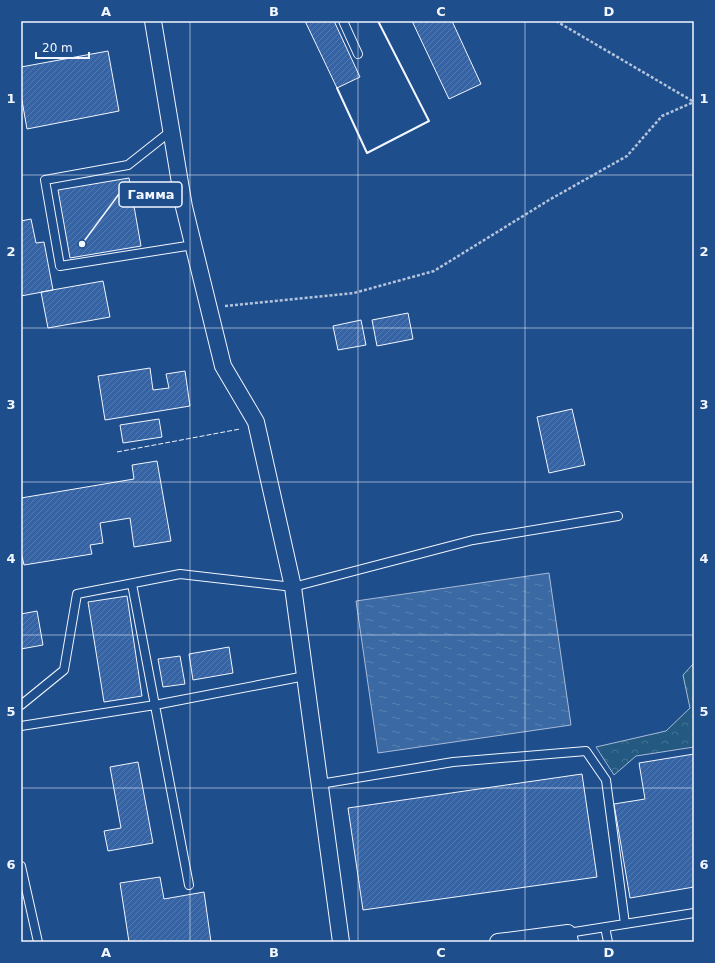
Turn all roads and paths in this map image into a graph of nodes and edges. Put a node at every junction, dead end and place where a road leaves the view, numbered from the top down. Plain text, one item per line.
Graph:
1 (153, 21) edge
2 (343, 21) edge
3 (556, 21) edge
4 (358, 54) dead end
5 (171, 131) junction
6 (193, 244) junction
7 (208, 308) junction
8 (618, 516) dead end
9 (132, 584) junction
10 (293, 587) junction
11 (305, 676) junction
12 (21, 705) edge
13 (154, 705) junction
14 (21, 726) edge
15 (320, 784) junction
16 (21, 866) edge
17 (189, 885) dead end
18 (694, 912) edge
19 (625, 924) junction
20 (605, 927) junction
21 (569, 937) edge
22 (38, 942) edge
23 (341, 942) edge
24 (498, 942) edge
25 (608, 942) edge

1 - 5 street
2 - 4 lane
3 - 7 path
5 - 6 street
5 - 6 lane
6 - 7 street
7 - 10 street
8 - 10 lane
9 - 10 lane
9 - 12 lane
9 - 13 lane
10 - 11 street
11 - 13 lane
11 - 15 street
13 - 14 lane
13 - 17 lane
15 - 19 lane
15 - 23 street
16 - 22 lane
18 - 19 lane
19 - 20 lane
20 - 21 lane
20 - 25 lane
21 - 24 street

